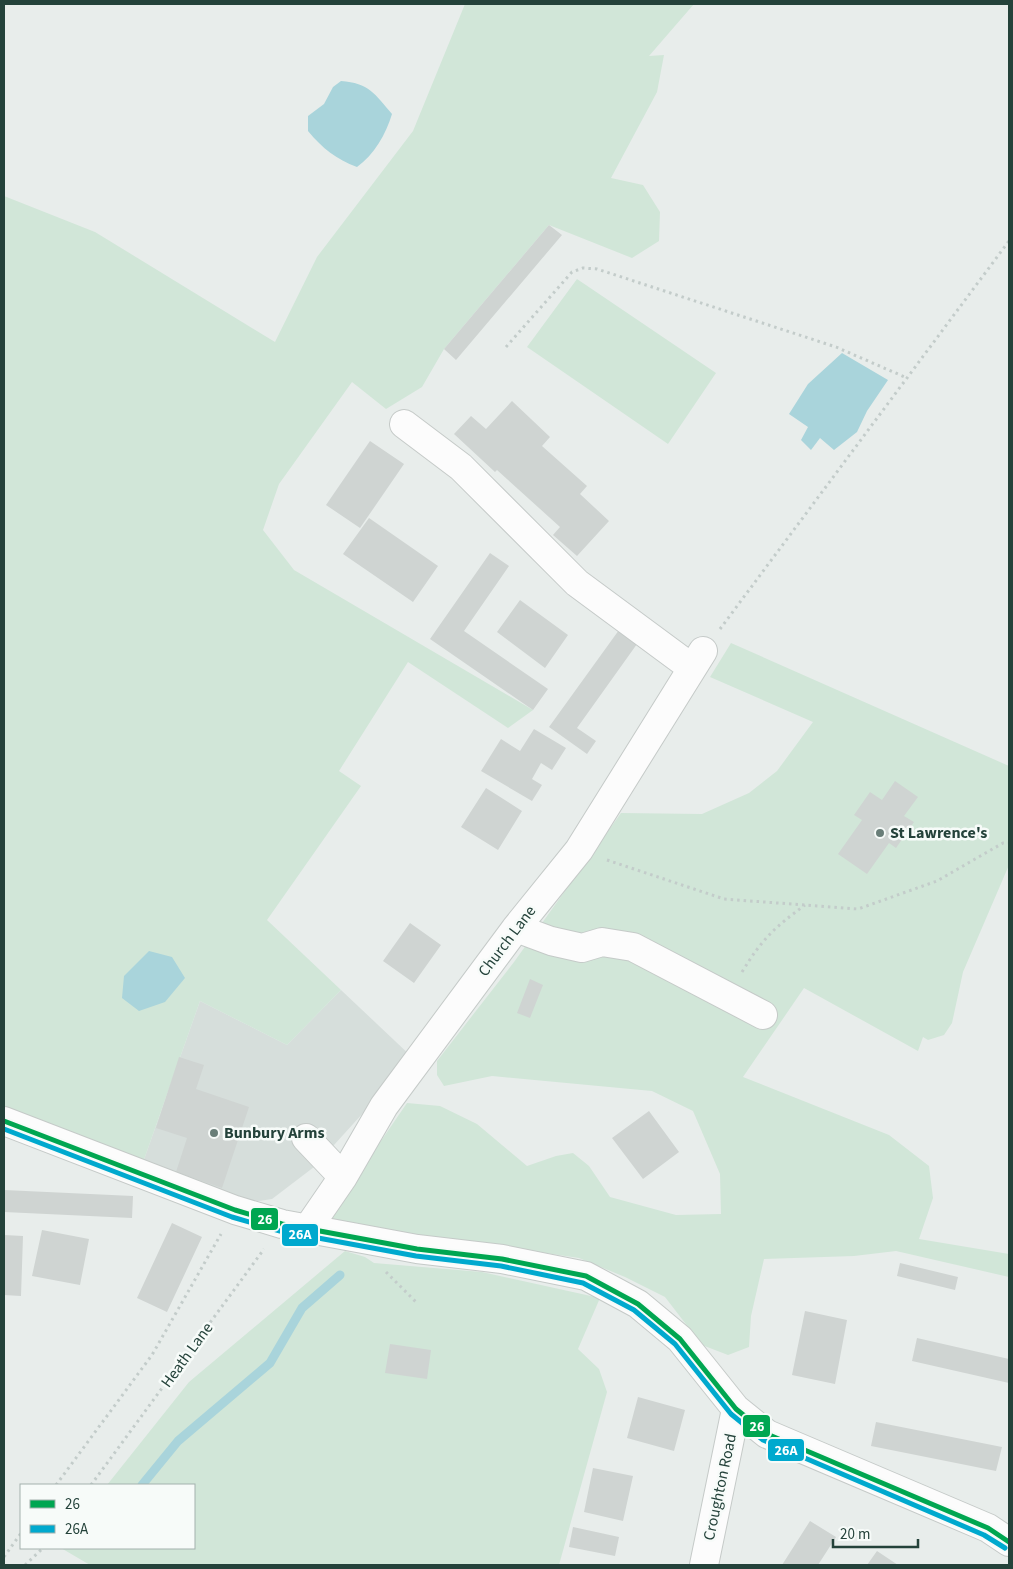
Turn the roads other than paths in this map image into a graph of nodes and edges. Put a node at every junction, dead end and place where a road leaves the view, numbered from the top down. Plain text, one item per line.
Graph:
1 (404, 424) dead end
2 (516, 928) junction
3 (763, 1015) dead end
4 (4, 1121) edge
5 (306, 1138) dead end
6 (343, 1177) junction
7 (295, 1226) junction
8 (736, 1409) junction
9 (1009, 1542) edge
10 (704, 1565) edge

1 - 2 street, Church Lane
2 - 3 street
2 - 6 street, Church Lane
4 - 7 street
5 - 6 street
6 - 7 street, Church Lane
7 - 8 street
8 - 9 street
8 - 10 street, Croughton Road

